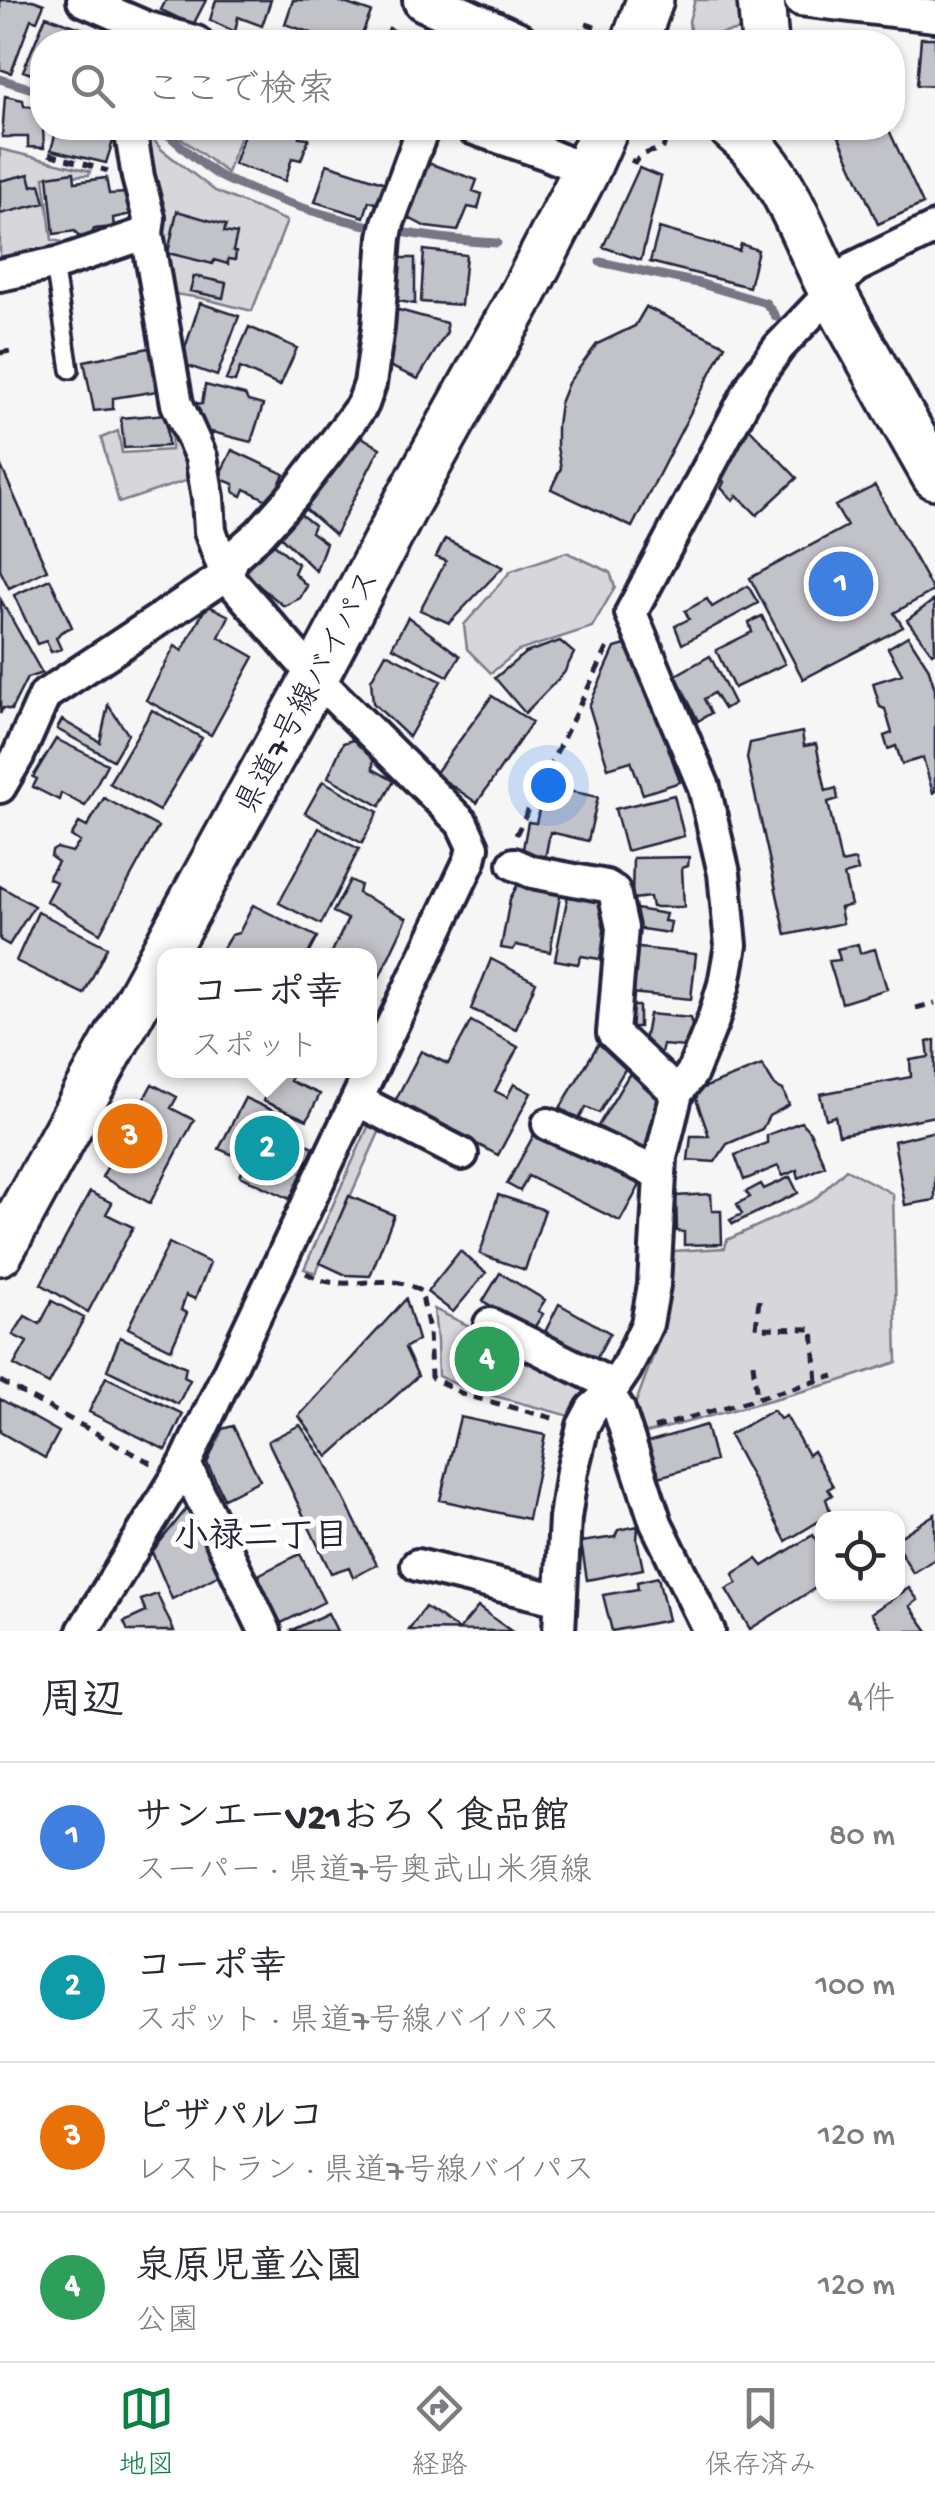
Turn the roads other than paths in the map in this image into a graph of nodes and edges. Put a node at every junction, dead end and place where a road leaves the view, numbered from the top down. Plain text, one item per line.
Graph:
1 (83, 0) edge
2 (424, 0) edge
3 (650, 0) edge
4 (761, 0) edge
5 (800, 0) edge
6 (935, 16) edge
7 (148, 23) edge
8 (490, 30) edge
9 (620, 30) edge
10 (764, 30) edge
11 (132, 140) edge
12 (420, 140) edge
13 (507, 140) edge
14 (746, 140) edge
15 (780, 140) edge
16 (617, 143) edge
17 (586, 172) junction
18 (935, 228) edge
19 (147, 233) junction
20 (810, 242) junction
21 (54, 264) junction
22 (0, 275) edge
23 (832, 290) junction
24 (70, 370) dead end
25 (935, 476) edge
26 (226, 575) junction
27 (315, 677) junction
28 (9, 751) edge
29 (0, 787) edge
30 (513, 853) road end
31 (167, 948) edge
32 (157, 965) edge
33 (377, 1058) edge
34 (367, 1078) edge
35 (677, 1093) junction
36 (357, 1100) junction
37 (548, 1124) dead end
38 (462, 1154) dead end
39 (660, 1174) junction
40 (0, 1252) edge
41 (490, 1324) dead end
42 (611, 1390) junction
43 (180, 1471) junction
44 (417, 1565) dead end
45 (560, 1600) junction
46 (83, 1631) edge
47 (265, 1631) edge
48 (559, 1631) edge
49 (709, 1631) edge

1 - 7 street
2 - 8 main road
3 - 9 main road
4 - 10 main road
5 - 6 street
11 - 19 street
12 - 26 street
13 - 17 street
14 - 20 main road
15 - 20 main road
16 - 17 main road, 県道7号線バイパス
17 - 27 main road, 県道7号線バイパス
18 - 23 street
19 - 21 street
19 - 26 street
20 - 23 main road
21 - 22 street
21 - 24 lane
23 - 25 main road
23 - 35 street
26 - 27 street
26 - 28 street
27 - 31 main road, 県道7号線バイパス
27 - 33 street
28 - 29 street
30 - 35 street
32 - 40 main road, 県道7号線バイパス
34 - 36 street
35 - 39 street
36 - 38 street
36 - 43 street
37 - 39 street
39 - 42 street
41 - 42 street
42 - 45 street
42 - 49 street
43 - 46 street
43 - 47 street
44 - 45 street
45 - 48 street

